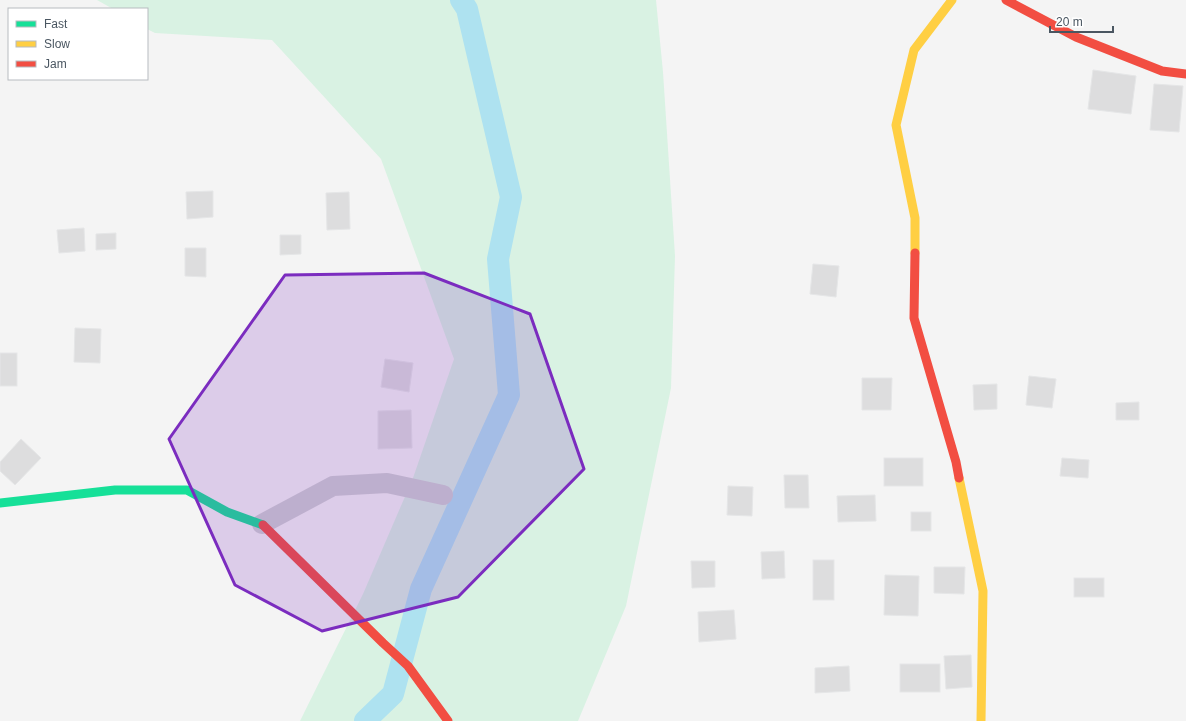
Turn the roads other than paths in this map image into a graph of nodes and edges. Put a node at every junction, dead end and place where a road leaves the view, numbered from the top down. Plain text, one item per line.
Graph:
1 (952, 0) edge
2 (1006, 0) edge
3 (1186, 74) edge
4 (443, 494) dead end
5 (0, 503) edge
6 (262, 524) junction
7 (448, 721) edge
8 (981, 721) edge

1 - 8 street
2 - 3 street
4 - 6 street
5 - 6 street
6 - 7 street

